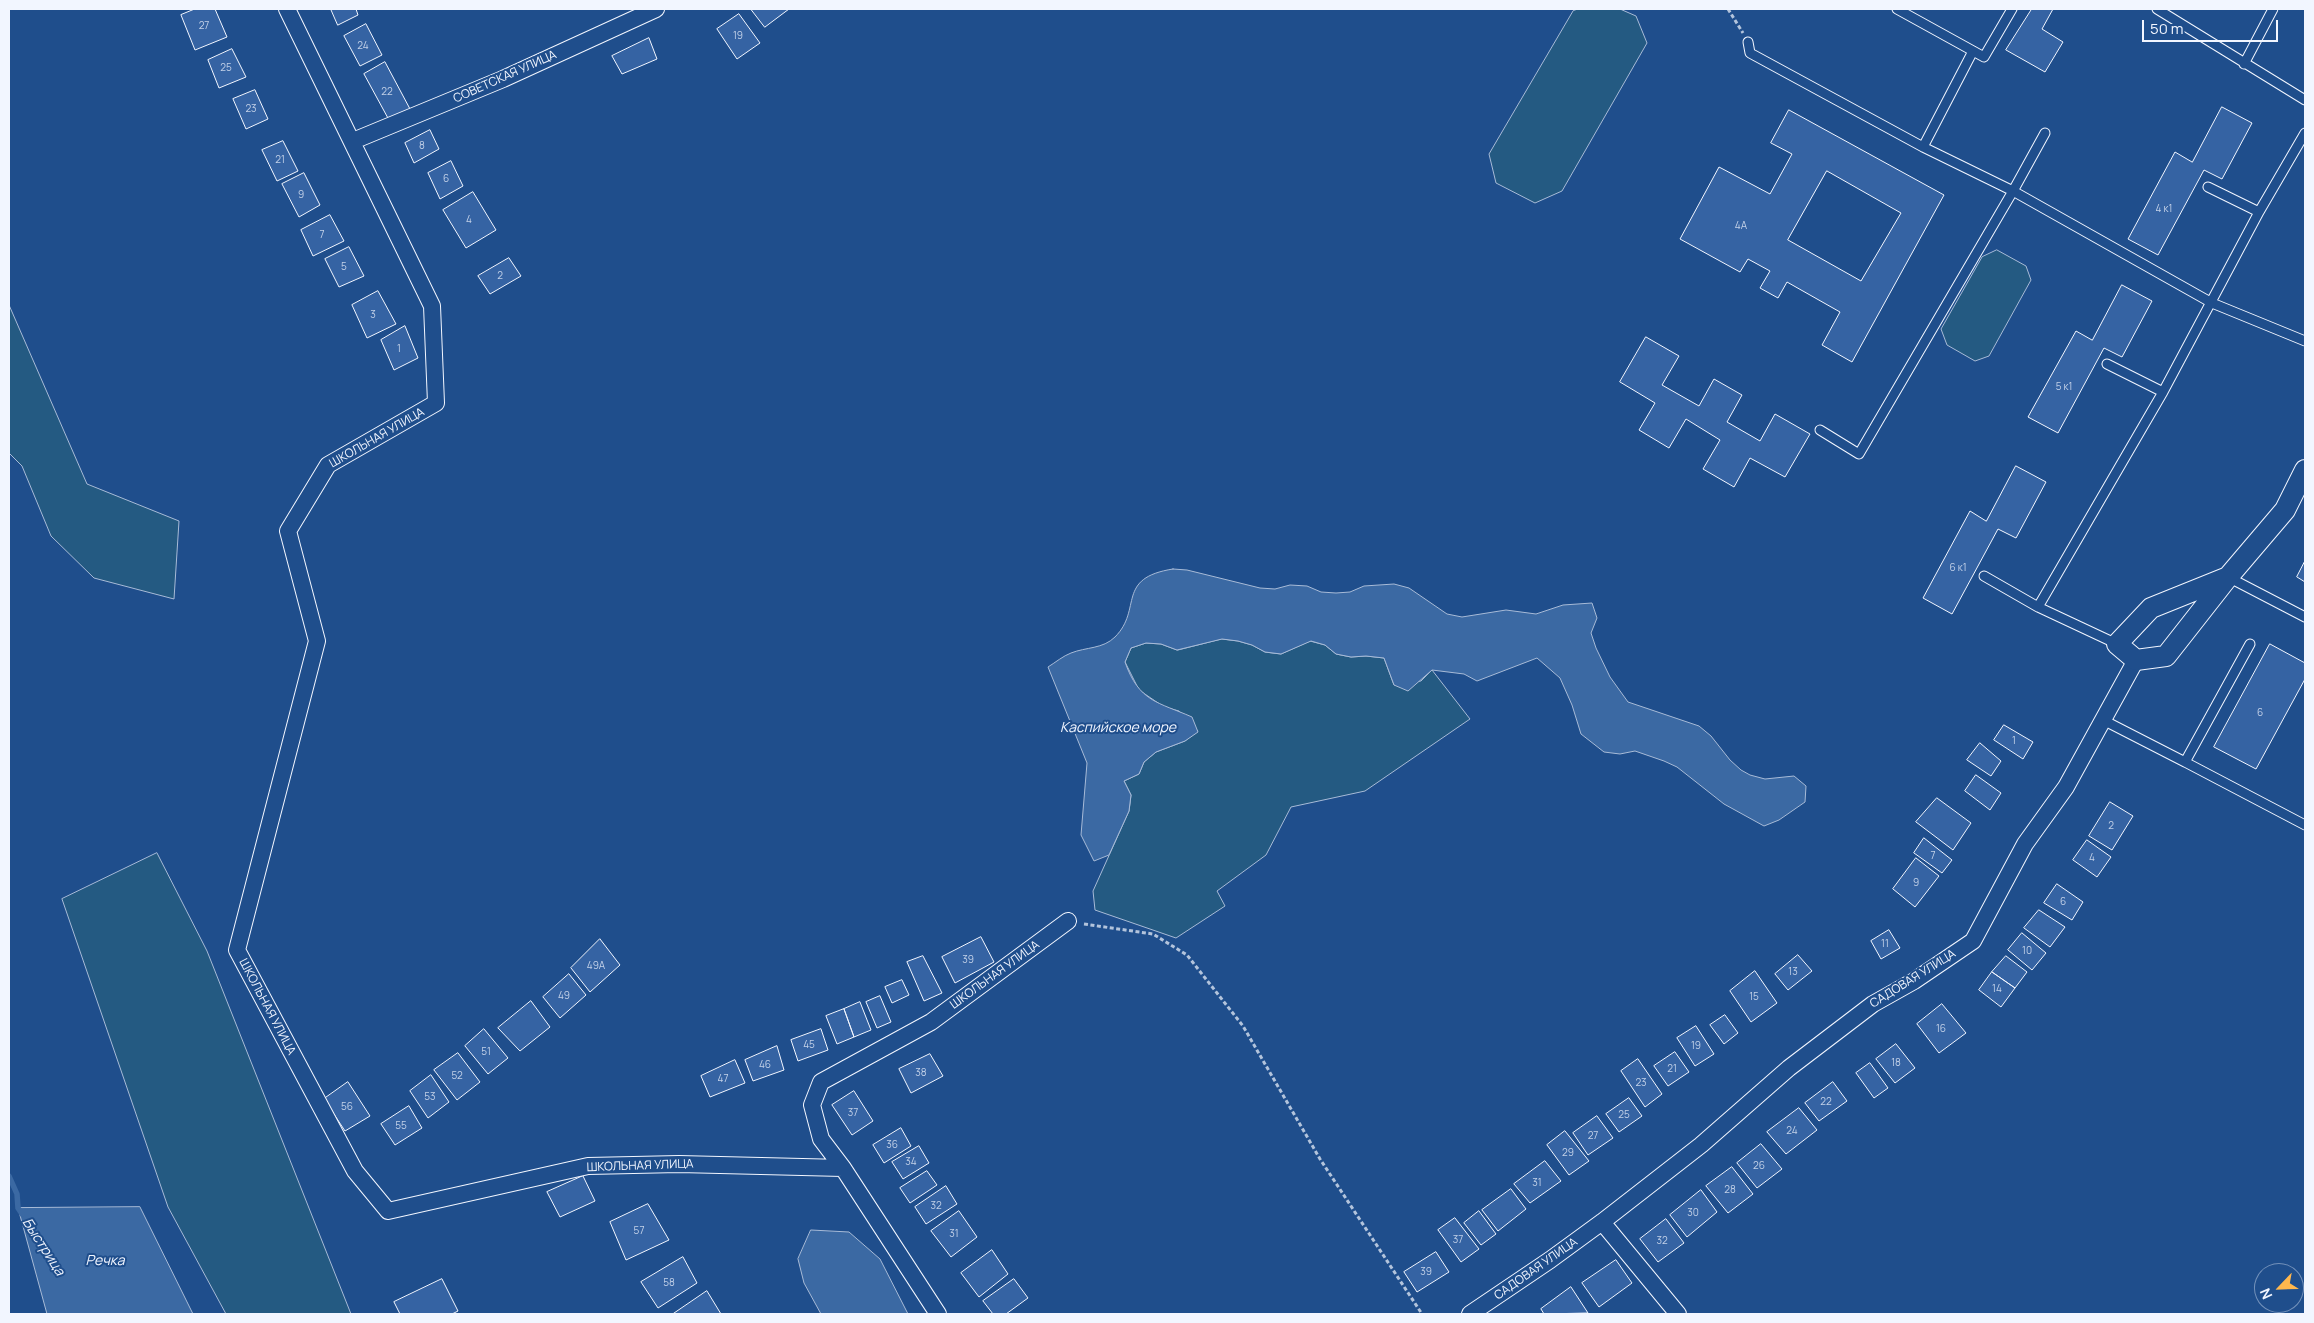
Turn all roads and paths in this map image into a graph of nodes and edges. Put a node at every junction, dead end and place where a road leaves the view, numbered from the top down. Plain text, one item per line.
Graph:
1 (288, 9) edge
2 (656, 9) edge
3 (1728, 9) edge
4 (1897, 9) edge
5 (2012, 9) edge
6 (2157, 9) edge
7 (2270, 10) edge
8 (1748, 42) joint
9 (1973, 51) junction
10 (2244, 64) junction
11 (2305, 100) edge
12 (2045, 133) dead end
13 (2305, 133) edge
14 (353, 141) junction
15 (1923, 147) junction
16 (2208, 187) dead end
17 (2013, 191) junction
18 (2259, 212) junction
19 (2212, 303) junction
20 (2305, 341) edge
21 (2107, 364) dead end
22 (2163, 392) junction
23 (1820, 430) dead end
24 (2305, 470) edge
25 (1984, 576) dead end
26 (2228, 577) junction
27 (2038, 607) junction
28 (2305, 617) edge
29 (2117, 644) junction
30 (2250, 644) dead end
31 (2136, 660) junction
32 (2103, 720) junction
33 (2185, 762) junction
34 (2305, 825) edge
35 (1068, 921) joint
36 (844, 1168) junction
37 (1602, 1222) junction
38 (938, 1314) edge
39 (1422, 1314) edge
40 (1470, 1314) edge
41 (1678, 1314) edge

1 - 14 street
2 - 14 street, СОВЕТСКАЯ УЛИЦА
3 - 8 path
4 - 9 lane
5 - 9 lane
6 - 10 lane
7 - 10 lane
8 - 15 lane
9 - 15 lane
10 - 11 lane
12 - 17 lane
13 - 18 lane
14 - 36 street, ШКОЛЬНАЯ УЛИЦА
15 - 17 lane
16 - 18 lane
17 - 19 lane
17 - 23 lane
18 - 19 lane
19 - 20 lane
19 - 22 lane
21 - 22 lane
22 - 27 lane
24 - 26 street
25 - 27 lane
26 - 28 lane
26 - 29 street
26 - 31 street
27 - 29 lane
29 - 31 street
30 - 33 lane
31 - 32 street, САДОВАЯ УЛИЦА
32 - 33 lane
32 - 37 street, САДОВАЯ УЛИЦА
33 - 34 lane
35 - 36 street, ШКОЛЬНАЯ УЛИЦА
35 - 39 path
36 - 38 street, ШКОЛЬНАЯ УЛИЦА
37 - 40 street, САДОВАЯ УЛИЦА
37 - 41 street

